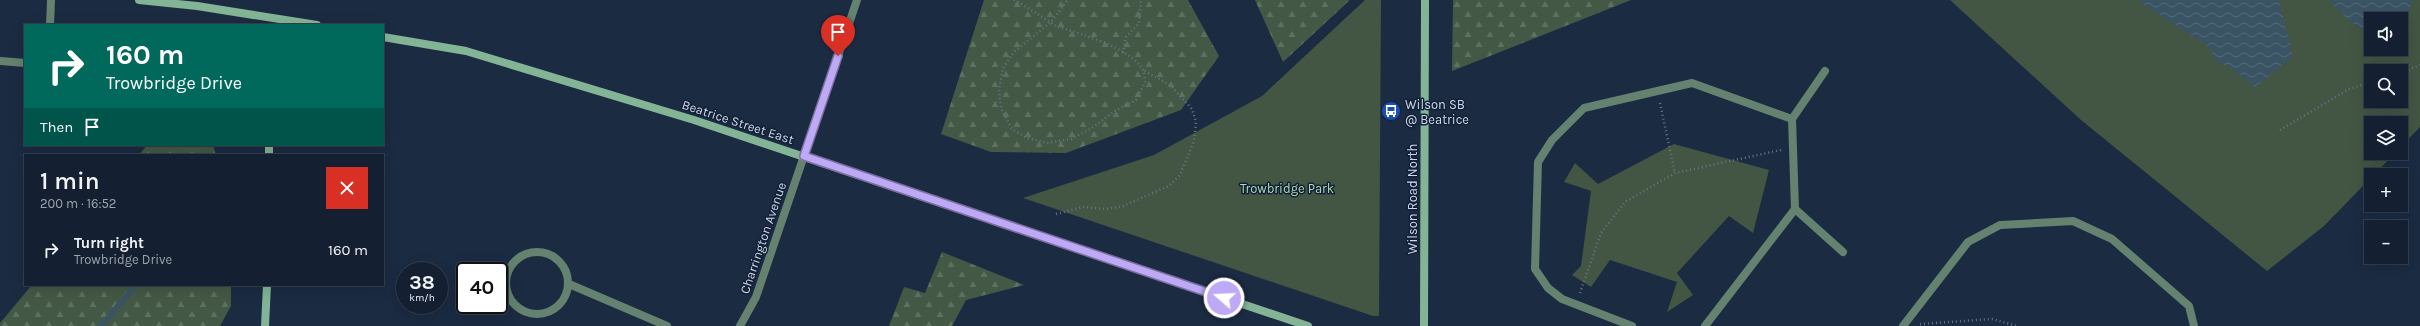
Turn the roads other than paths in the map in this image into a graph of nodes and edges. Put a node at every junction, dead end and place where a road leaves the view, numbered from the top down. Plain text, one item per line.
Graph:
1 (51, 0) edge
2 (139, 0) edge
3 (857, 0) edge
4 (1425, 0) edge
5 (270, 21) edge
6 (50, 24) edge
7 (304, 24) edge
8 (384, 37) edge
9 (1, 61) edge
10 (24, 63) edge
11 (1825, 71) dead end
12 (1792, 119) junction
13 (804, 156) junction
14 (1795, 209) junction
15 (1843, 252) dead end
16 (569, 284) junction
17 (268, 286) edge
18 (1904, 325) edge
19 (265, 326) edge
20 (667, 326) edge
21 (740, 326) edge
22 (1308, 326) edge
23 (1424, 326) edge
24 (1632, 326) edge
25 (1705, 326) edge
26 (2194, 326) edge

1 - 6 street
2 - 5 street
3 - 13 street, Charrington Avenue
4 - 23 street, Wilson Road North
5 - 7 street
8 - 13 street, Beatrice Street East
9 - 10 street
11 - 12 street
12 - 14 street
12 - 24 street
13 - 21 street, Charrington Avenue
13 - 22 street, Beatrice Street East
14 - 15 street
14 - 25 street
16 - 16 street
16 - 20 street
17 - 19 street
18 - 26 street

